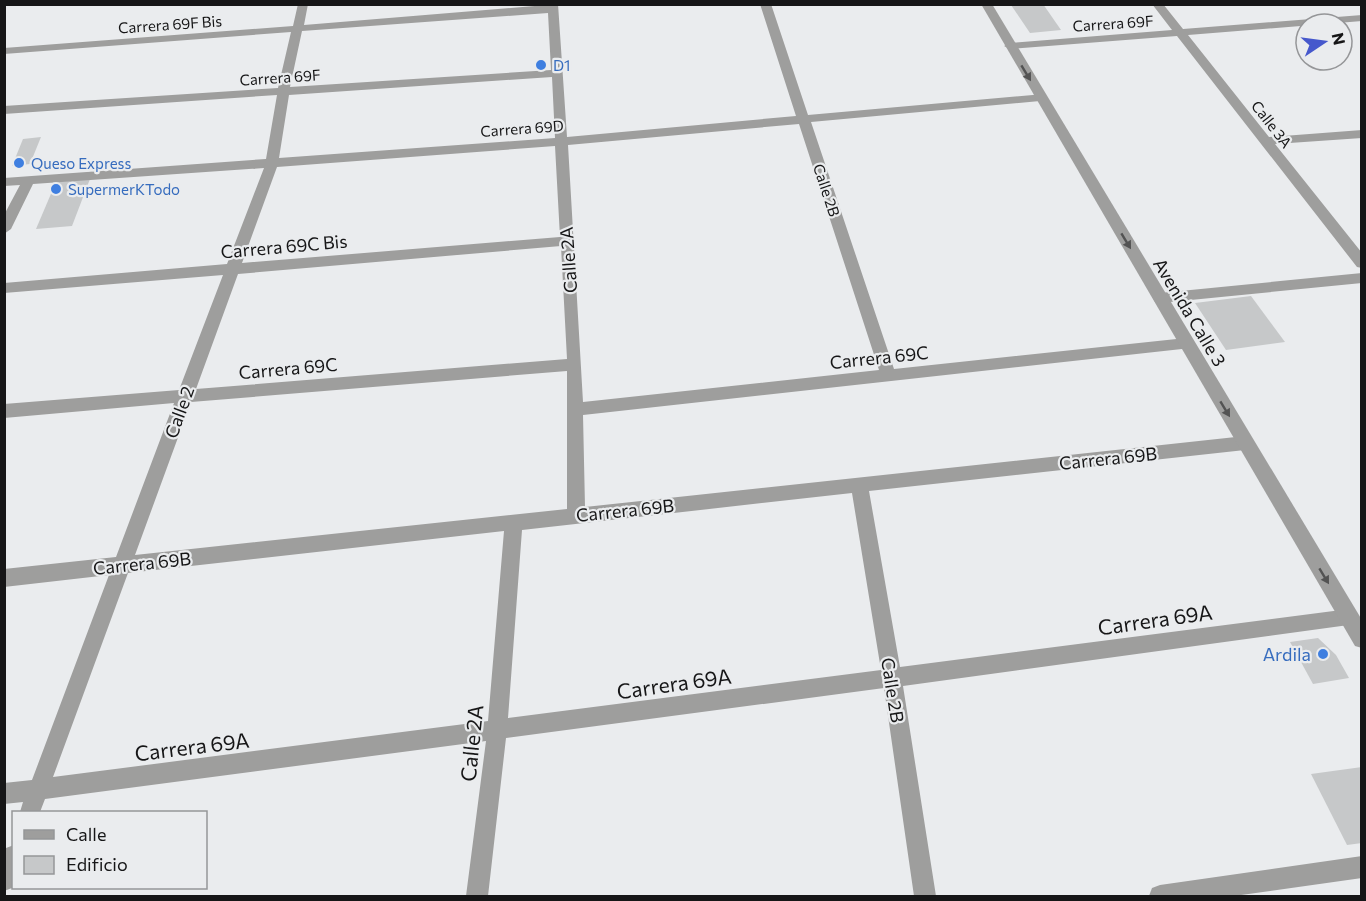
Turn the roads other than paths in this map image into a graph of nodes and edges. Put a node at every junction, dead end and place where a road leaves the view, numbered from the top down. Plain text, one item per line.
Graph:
1 (303, 4) edge
2 (765, 4) edge
3 (986, 4) edge
4 (1157, 4) edge
5 (553, 7) edge
6 (1362, 18) edge
7 (297, 30) junction
8 (1179, 33) junction
9 (1010, 46) junction
10 (4, 51) edge
11 (557, 73) junction
12 (283, 92) junction
13 (1040, 97) junction
14 (4, 110) edge
15 (803, 119) junction
16 (1362, 134) edge
17 (1265, 141) junction
18 (561, 142) junction
19 (272, 163) junction
20 (29, 180) junction
21 (4, 182) edge
22 (4, 229) edge
23 (567, 241) junction
24 (1362, 263) edge
25 (232, 268) junction
26 (1362, 278) edge
27 (4, 288) edge
28 (1160, 298) junction
29 (1186, 344) junction
30 (575, 364) junction
31 (889, 376) junction
32 (185, 397) junction
33 (576, 409) junction
34 (4, 411) edge
35 (1245, 443) junction
36 (859, 484) junction
37 (576, 516) junction
38 (514, 522) junction
39 (122, 565) junction
40 (4, 578) edge
41 (1349, 618) junction
42 (1362, 639) edge
43 (892, 678) junction
44 (497, 731) junction
45 (38, 790) junction
46 (4, 794) edge
47 (31, 811) edge
48 (12, 861) edge
49 (1362, 867) edge
50 (4, 880) edge
51 (477, 897) edge
52 (925, 897) edge
53 (1160, 897) edge

1 - 7 street, Calle 2
2 - 15 street, Calle 2B
3 - 9 street, Avenida Calle 3
4 - 8 street, Calle 3A
5 - 7 street, Carrera 69F Bis
5 - 11 street, Calle 2A
6 - 8 street, Carrera 69F
7 - 10 street, Carrera 69F Bis
7 - 12 street, Calle 2
8 - 9 street, Carrera 69F
8 - 17 street, Calle 3A
9 -> 13 street, Avenida Calle 3
11 - 12 street, Carrera 69F
11 - 18 street, Calle 2A
12 - 14 street, Carrera 69F
12 - 19 street, Calle 2
13 - 15 street, Carrera 69D
13 -> 28 street, Avenida Calle 3
15 - 18 street, Carrera 69D
15 - 31 street, Calle 2B
16 - 17 street
17 - 24 street, Calle 3A
18 - 19 street, Carrera 69D
18 - 23 street, Calle 2A
19 - 20 street, Carrera 69D
19 - 25 street, Calle 2
20 - 21 street, Carrera 69D
20 - 22 street
23 - 25 street, Carrera 69C Bis
23 - 30 street, Calle 2A
25 - 27 street, Carrera 69C Bis
25 - 32 street, Calle 2
26 - 28 street
28 - 29 street, Avenida Calle 3
29 - 31 street, Carrera 69C
29 -> 35 street, Avenida Calle 3
30 - 32 street, Carrera 69C
30 - 33 street, Calle 2A
31 - 33 street, Carrera 69C
32 - 34 street, Carrera 69C
32 - 39 street, Calle 2
33 - 37 street, Calle 2A
35 - 36 street, Carrera 69B
35 -> 41 street, Avenida Calle 3
36 - 37 street, Carrera 69B
36 - 43 street, Calle 2B
37 - 38 street, Carrera 69B
38 - 39 street, Carrera 69B
38 - 44 street, Calle 2A
39 - 40 street, Carrera 69B
39 - 45 street, Calle 2
41 - 42 street, Avenida Calle 3
41 - 43 street, Carrera 69A
43 - 44 street, Carrera 69A
43 - 52 street, Calle 2B
44 - 45 street, Carrera 69A
44 - 51 street, Calle 2A
45 - 46 street, Carrera 69A
45 - 47 street, Calle 2
48 - 50 street
49 - 53 street

